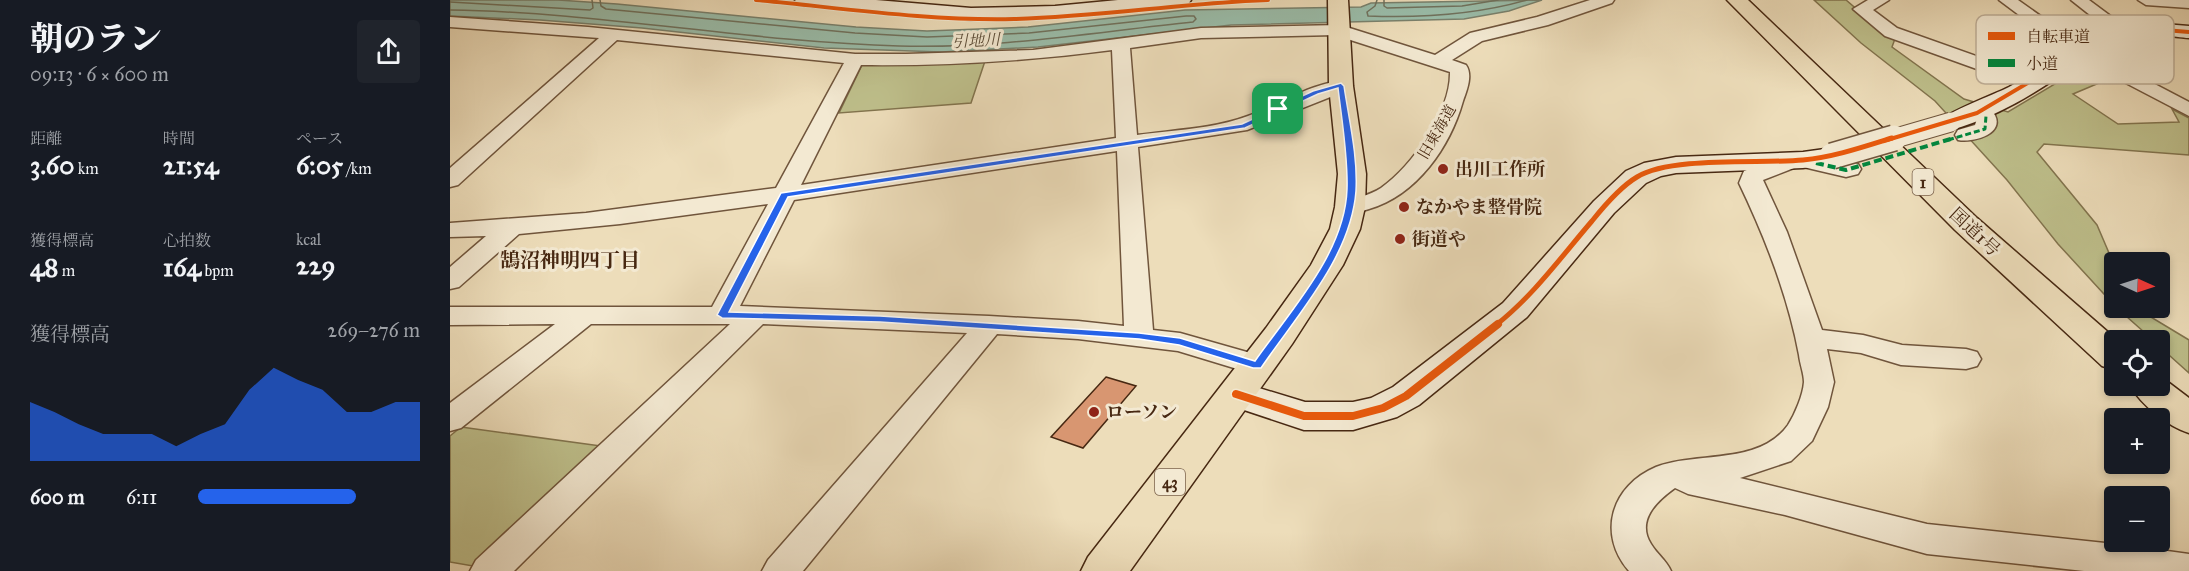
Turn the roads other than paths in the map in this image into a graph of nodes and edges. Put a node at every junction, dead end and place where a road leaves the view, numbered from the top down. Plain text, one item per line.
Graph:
1 (806, 0) edge
2 (1181, 0) edge
3 (1606, 0) edge
4 (1737, 0) edge
5 (1752, 0) edge
6 (1881, 0) edge
7 (2007, 0) edge
8 (2079, 0) edge
9 (2146, 0) edge
10 (844, 2) edge
11 (1339, 2) edge
12 (2189, 3) edge
13 (2028, 15) edge
14 (2100, 15) edge
15 (450, 22) edge
16 (1340, 29) junction
17 (2174, 32) edge
18 (2189, 33) edge
19 (613, 35) junction
20 (1121, 43) junction
21 (855, 59) junction
22 (1437, 61) junction
23 (1976, 62) edge
24 (2028, 84) edge
25 (2140, 84) edge
26 (1341, 86) junction
27 (2189, 110) edge
28 (1986, 116) dead end
29 (1958, 129) junction
30 (1127, 142) junction
31 (1819, 161) junction
32 (450, 180) edge
33 (784, 195) junction
34 (1350, 207) junction
35 (510, 229) junction
36 (450, 230) edge
37 (450, 281) edge
38 (585, 315) junction
39 (722, 315) junction
40 (756, 315) junction
41 (450, 316) edge
42 (988, 325) junction
43 (2111, 330) edge
44 (1139, 336) junction
45 (1810, 338) junction
46 (2104, 348) edge
47 (1966, 359) dead end
48 (2170, 377) edge
49 (1246, 379) junction
50 (2189, 391) edge
51 (2161, 396) edge
52 (2189, 419) edge
53 (450, 420) edge
54 (1666, 477) junction
55 (2189, 570) edge
56 (489, 571) edge
57 (781, 571) edge
58 (1104, 571) edge
59 (1652, 571) edge

1 - 10 street
2 - 10 street
3 - 22 street
4 - 46 main road, 国道1号 / 1
5 - 43 main road, 国道1号 / 1
6 - 23 street
7 - 13 street
8 - 14 street
9 - 12 street
11 - 16 main road, 43
15 - 19 street, 旧東海道
16 - 20 street, 旧東海道
16 - 22 street, 旧東海道
16 - 26 main road, 43
17 - 18 street
19 - 21 street, 旧東海道
19 - 32 street
20 - 21 street, 旧東海道
20 - 30 street
21 - 33 street
22 - 34 street, 旧東海道
24 - 29 street
25 - 27 street
26 - 30 street
26 - 34 main road, 43
28 - 29 street
29 - 31 street
30 - 33 street
30 - 44 street
31 - 45 street
31 - 49 street
33 - 35 street
33 - 39 street
34 - 49 main road, 43
35 - 36 street
35 - 37 street
38 - 39 street
38 - 41 street
38 - 53 street
39 - 40 street
40 - 42 street
40 - 56 street
42 - 44 street
42 - 57 street
44 - 49 street
45 - 47 street
45 - 54 street
48 - 50 main road
49 - 58 main road, 43
51 - 52 main road
54 - 55 street
54 - 59 street

